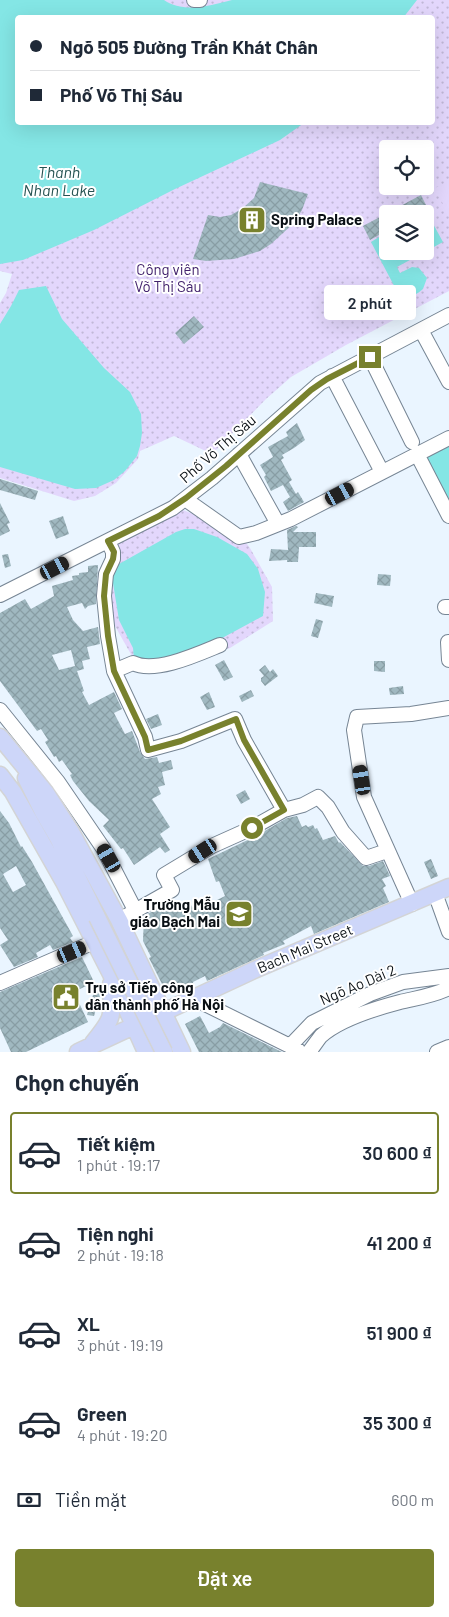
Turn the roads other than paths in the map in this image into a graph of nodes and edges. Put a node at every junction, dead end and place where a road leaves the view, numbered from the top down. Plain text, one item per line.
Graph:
1 (449, 315) edge
2 (421, 330) junction
3 (370, 357) junction
4 (332, 376) junction
5 (449, 382) edge
6 (449, 438) edge
7 (415, 448) junction
8 (239, 454) junction
9 (382, 472) junction
10 (186, 498) junction
11 (449, 516) edge
12 (278, 524) junction
13 (111, 547) junction
14 (0, 595) edge
15 (449, 642) edge
16 (220, 645) dead end
17 (449, 660) edge
18 (114, 671) junction
19 (449, 708) edge
20 (0, 710) edge
21 (0, 737) edge
22 (14, 754) junction
23 (0, 774) edge
24 (13, 792) junction
25 (284, 810) junction
26 (387, 850) junction
27 (76, 877) junction
28 (442, 890) edge
29 (412, 904) junction
30 (135, 910) junction
31 (119, 920) junction
32 (449, 932) edge
33 (128, 941) junction
34 (94, 942) junction
35 (111, 974) junction
36 (449, 976) edge
37 (0, 984) edge
38 (449, 988) edge
39 (199, 996) junction
40 (163, 1013) junction
41 (134, 1027) junction
42 (449, 1047) edge
43 (84, 1049) edge
44 (296, 1049) edge
45 (146, 1052) edge
46 (164, 1052) edge
47 (182, 1052) edge
48 (309, 1052) edge
49 (437, 1052) edge

1 - 2 street, Phố Võ Thị Sáu
2 - 3 street, Phố Võ Thị Sáu
2 - 5 street
3 - 4 street, Phố Võ Thị Sáu
3 - 7 street
4 - 8 street, Phố Võ Thị Sáu
4 - 9 street
6 - 7 street
7 - 9 street
7 - 11 street
8 - 10 street, Phố Võ Thị Sáu
8 - 12 street
9 - 12 street
10 - 12 street
10 - 13 street, Phố Võ Thị Sáu
13 - 14 street, Phố Võ Thị Sáu
13 - 18 street
15 - 17 street
16 - 18 street
18 - 25 street
19 - 26 street
20 - 30 street
21 - 22 main road
22 - 27 main road
22 - 31 main road
23 - 24 main road
24 - 27 main road
24 - 34 main road
25 - 26 street
25 - 30 street
26 - 29 street
27 - 46 main road, bridge
28 - 29 main road, Bach Mai Street
28 - 32 street
29 - 39 main road, Bach Mai Street
30 - 31 street
31 - 33 main road
33 - 34 main road
33 - 40 main road
34 - 35 main road
34 - 37 street
35 - 41 main road
35 - 43 main road
36 - 44 street, Ngõ Ao Dài 2
38 - 48 street
39 - 40 main road, Bach Mai Street
39 - 44 street
40 - 41 main road, Bach Mai Street
40 - 47 main road
41 - 43 main road, Bach Mai Street
41 - 45 main road
42 - 49 street

